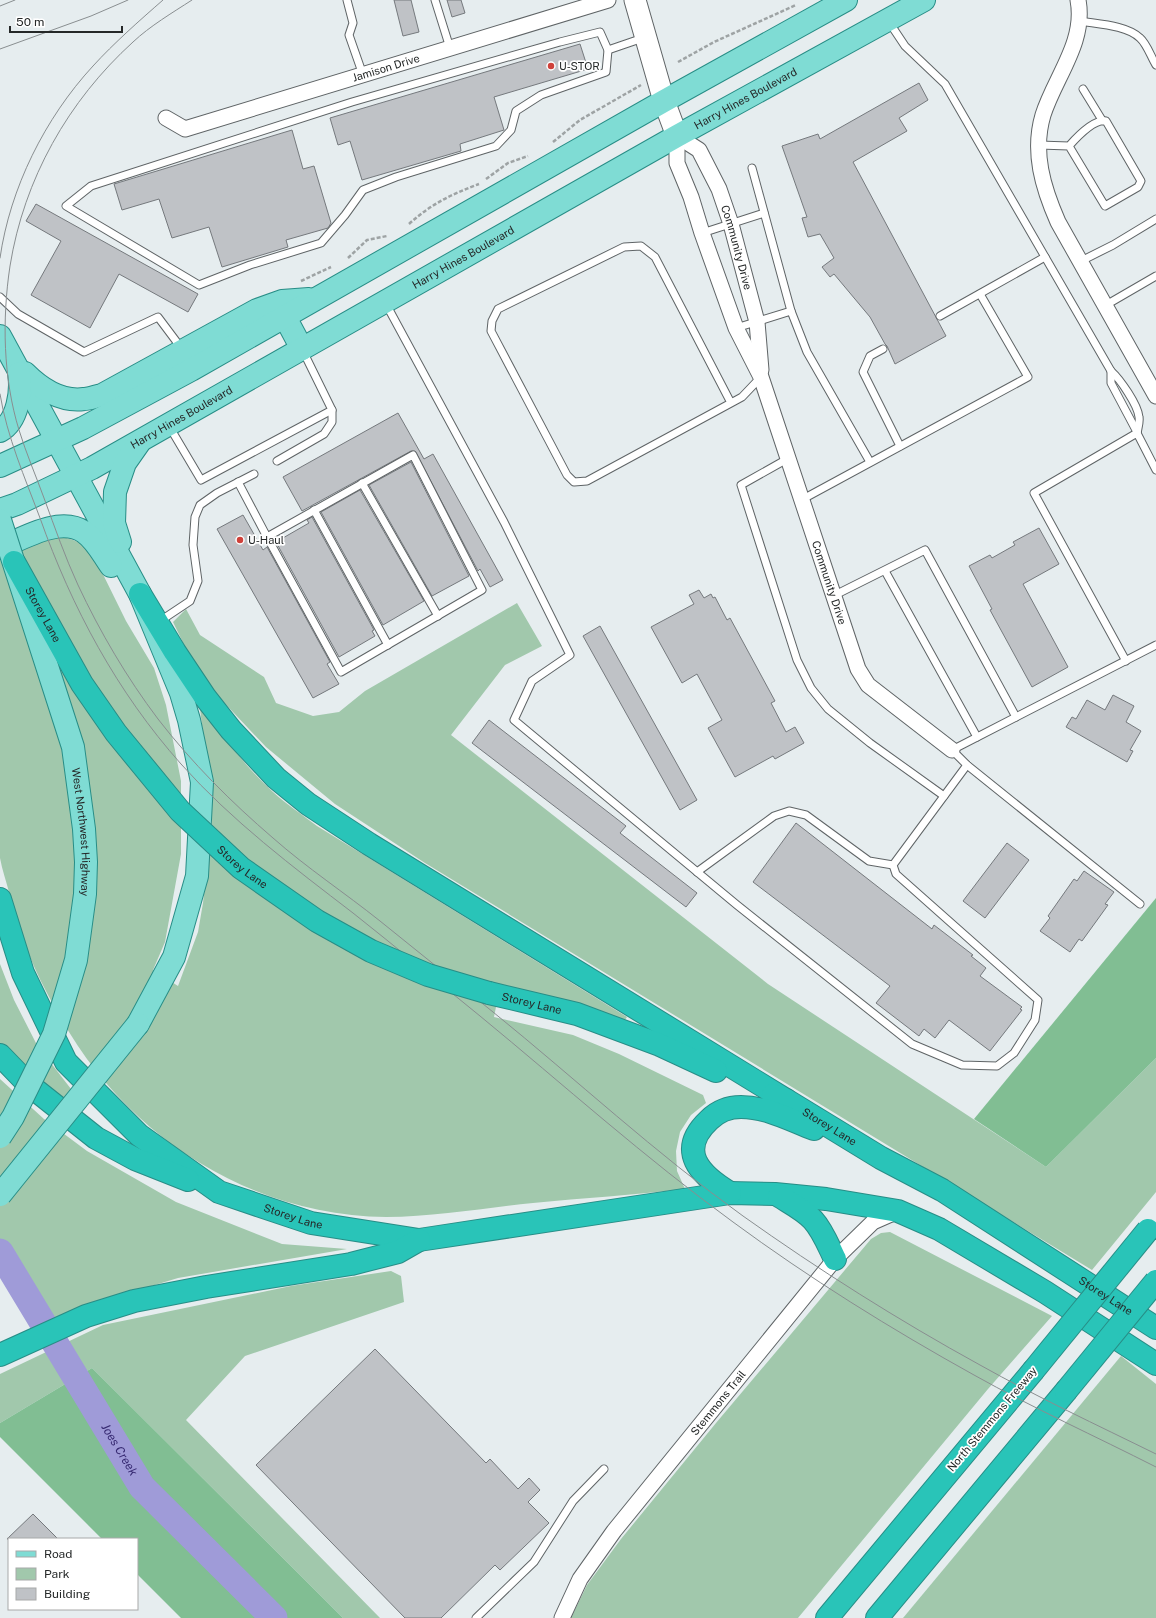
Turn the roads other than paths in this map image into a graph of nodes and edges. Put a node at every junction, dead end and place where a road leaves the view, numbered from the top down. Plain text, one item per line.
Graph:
1 (347, 0) edge
2 (435, 0) edge
3 (608, 0) edge
4 (635, 0) edge
5 (924, 0) edge
6 (1078, 0) edge
7 (844, 1) edge
8 (887, 20) junction
9 (1080, 21) junction
10 (646, 38) junction
11 (450, 48) junction
12 (608, 50) junction
13 (1156, 65) edge
14 (363, 75) junction
15 (1083, 89) dead end
16 (664, 101) junction
17 (166, 118) dead end
18 (1102, 120) junction
19 (677, 136) junction
20 (1038, 146) junction
21 (1069, 146) junction
22 (752, 168) dead end
23 (764, 213) junction
24 (1156, 219) edge
25 (731, 224) junction
26 (702, 233) junction
27 (1045, 257) junction
28 (1081, 261) junction
29 (1156, 276) edge
30 (980, 294) junction
31 (0, 297) edge
32 (316, 299) junction
33 (385, 302) junction
34 (1106, 305) junction
35 (791, 311) junction
36 (940, 316) dead end
37 (285, 317) junction
38 (757, 322) junction
39 (736, 328) junction
40 (0, 336) edge
41 (302, 349) junction
42 (883, 349) dead end
43 (186, 361) junction
44 (17, 366) junction
45 (1111, 371) junction
46 (761, 377) junction
47 (1156, 396) edge
48 (731, 403) junction
49 (332, 410) junction
50 (168, 425) junction
51 (0, 431) edge
52 (1138, 433) junction
53 (57, 440) junction
54 (140, 441) junction
55 (900, 446) junction
56 (789, 458) junction
57 (277, 461) dead end
58 (870, 462) junction
59 (0, 466) edge
60 (1156, 470) edge
61 (254, 474) dead end
62 (77, 476) junction
63 (238, 482) junction
64 (362, 483) junction
65 (803, 499) junction
66 (0, 510) edge
67 (314, 510) junction
68 (0, 520) edge
69 (267, 537) junction
70 (7, 555) edge
71 (885, 571) junction
72 (137, 589) junction
73 (833, 596) junction
74 (438, 616) junction
75 (155, 628) junction
76 (388, 645) junction
77 (1156, 645) edge
78 (1126, 661) junction
79 (1016, 717) junction
80 (977, 737) junction
81 (952, 750) junction
82 (967, 765) junction
83 (944, 796) junction
84 (893, 865) junction
85 (697, 872) junction
86 (0, 899) edge
87 (1140, 904) dead end
88 (0, 1055) edge
89 (786, 1100) junction
90 (0, 1138) edge
91 (881, 1158) junction
92 (219, 1192) junction
93 (730, 1193) junction
94 (775, 1194) junction
95 (0, 1195) edge
96 (898, 1211) junction
97 (1152, 1225) edge
98 (419, 1240) junction
99 (835, 1259) junction
100 (1156, 1281) edge
101 (1156, 1328) edge
102 (0, 1355) edge
103 (1156, 1364) edge
104 (604, 1469) dead end
105 (476, 1618) edge
106 (562, 1618) edge
107 (827, 1618) edge
108 (877, 1618) edge

1 - 14 lane
2 - 11 lane
3 - 11 street, Jamison Drive
4 - 10 street, Community Drive
5 - 8 main road, Harry Hines Boulevard
6 - 9 street
7 - 16 main road
8 - 19 main road, Harry Hines Boulevard
8 - 27 lane
9 - 13 lane
9 - 20 street
10 - 12 lane
10 - 16 street, Community Drive
11 - 14 street, Jamison Drive
12 - 12 lane
14 - 17 street, Jamison Drive
15 - 18 lane
16 - 19 street, Community Drive
16 - 32 main road
18 - 21 lane
18 - 21 lane
19 - 25 street, Community Drive
19 - 26 street, Community Drive
19 - 33 main road, Harry Hines Boulevard
20 - 21 lane
20 - 28 street
22 - 23 lane
23 - 25 lane
23 - 35 lane
24 - 28 lane
25 - 26 lane
25 - 38 street, Community Drive
26 - 39 street, Community Drive
27 - 30 lane
27 - 45 lane
28 - 34 street
29 - 34 lane
30 - 36 lane
30 - 55 lane
31 - 43 lane
32 - 37 main road
32 - 43 main road
33 - 41 main road, Harry Hines Boulevard
33 - 85 lane
34 - 47 street
35 - 38 lane
35 - 58 lane
37 - 41 main road
37 - 43 main road
38 - 39 lane
38 - 46 street, Community Drive
39 - 46 street, Community Drive
40 - 44 main road
41 - 49 lane
41 - 50 main road, Harry Hines Boulevard
42 - 55 lane
43 - 44 main road
43 - 53 main road
44 - 51 main road
44 - 53 main road
45 - 52 lane
45 - 52 lane
46 - 48 lane
46 - 56 street, Community Drive
48 - 48 lane
49 - 50 lane
49 - 57 lane
50 - 54 main road, Harry Hines Boulevard
52 - 60 lane
52 - 78 lane
53 - 59 main road
53 - 62 main road
54 - 62 main road, Harry Hines Boulevard
54 - 72 main road
55 - 58 lane
56 - 65 street, Community Drive
56 - 83 lane
58 - 65 lane
61 - 63 lane
62 - 66 main road, Harry Hines Boulevard
62 - 72 main road
63 - 69 lane
63 - 75 lane
64 - 67 lane
64 - 74 lane
64 - 74 lane
65 - 73 street, Community Drive
67 - 69 lane
67 - 76 lane
68 - 70 main road, West Northwest Highway, bridge
69 - 76 lane
70 - 75 main road
70 - 89 highway, Storey Lane, bridge
70 - 90 main road, West Northwest Highway, bridge
71 - 73 lane
71 - 79 lane
71 - 80 lane
72 - 75 highway
73 - 81 street, Community Drive
74 - 76 lane
75 - 89 highway
75 - 95 main road, bridge
77 - 78 lane
78 - 79 lane
79 - 80 lane
80 - 81 lane
81 - 82 lane
82 - 83 lane
82 - 87 lane
83 - 84 lane
84 - 85 lane
84 - 85 lane
86 - 92 highway, Storey Lane
88 - 92 highway
89 - 91 highway, Storey Lane
91 - 93 highway
91 - 101 highway, Storey Lane
92 - 98 highway, Storey Lane
93 - 94 highway, Storey Lane
93 - 98 highway, Storey Lane
94 - 96 highway, Storey Lane
94 - 99 highway
96 - 99 street, Stemmons Trail
96 - 103 highway, Storey Lane
97 - 107 highway, North Stemmons Freeway, bridge
98 - 102 highway
99 - 106 street, Stemmons Trail
100 - 108 highway, bridge
104 - 105 lane

